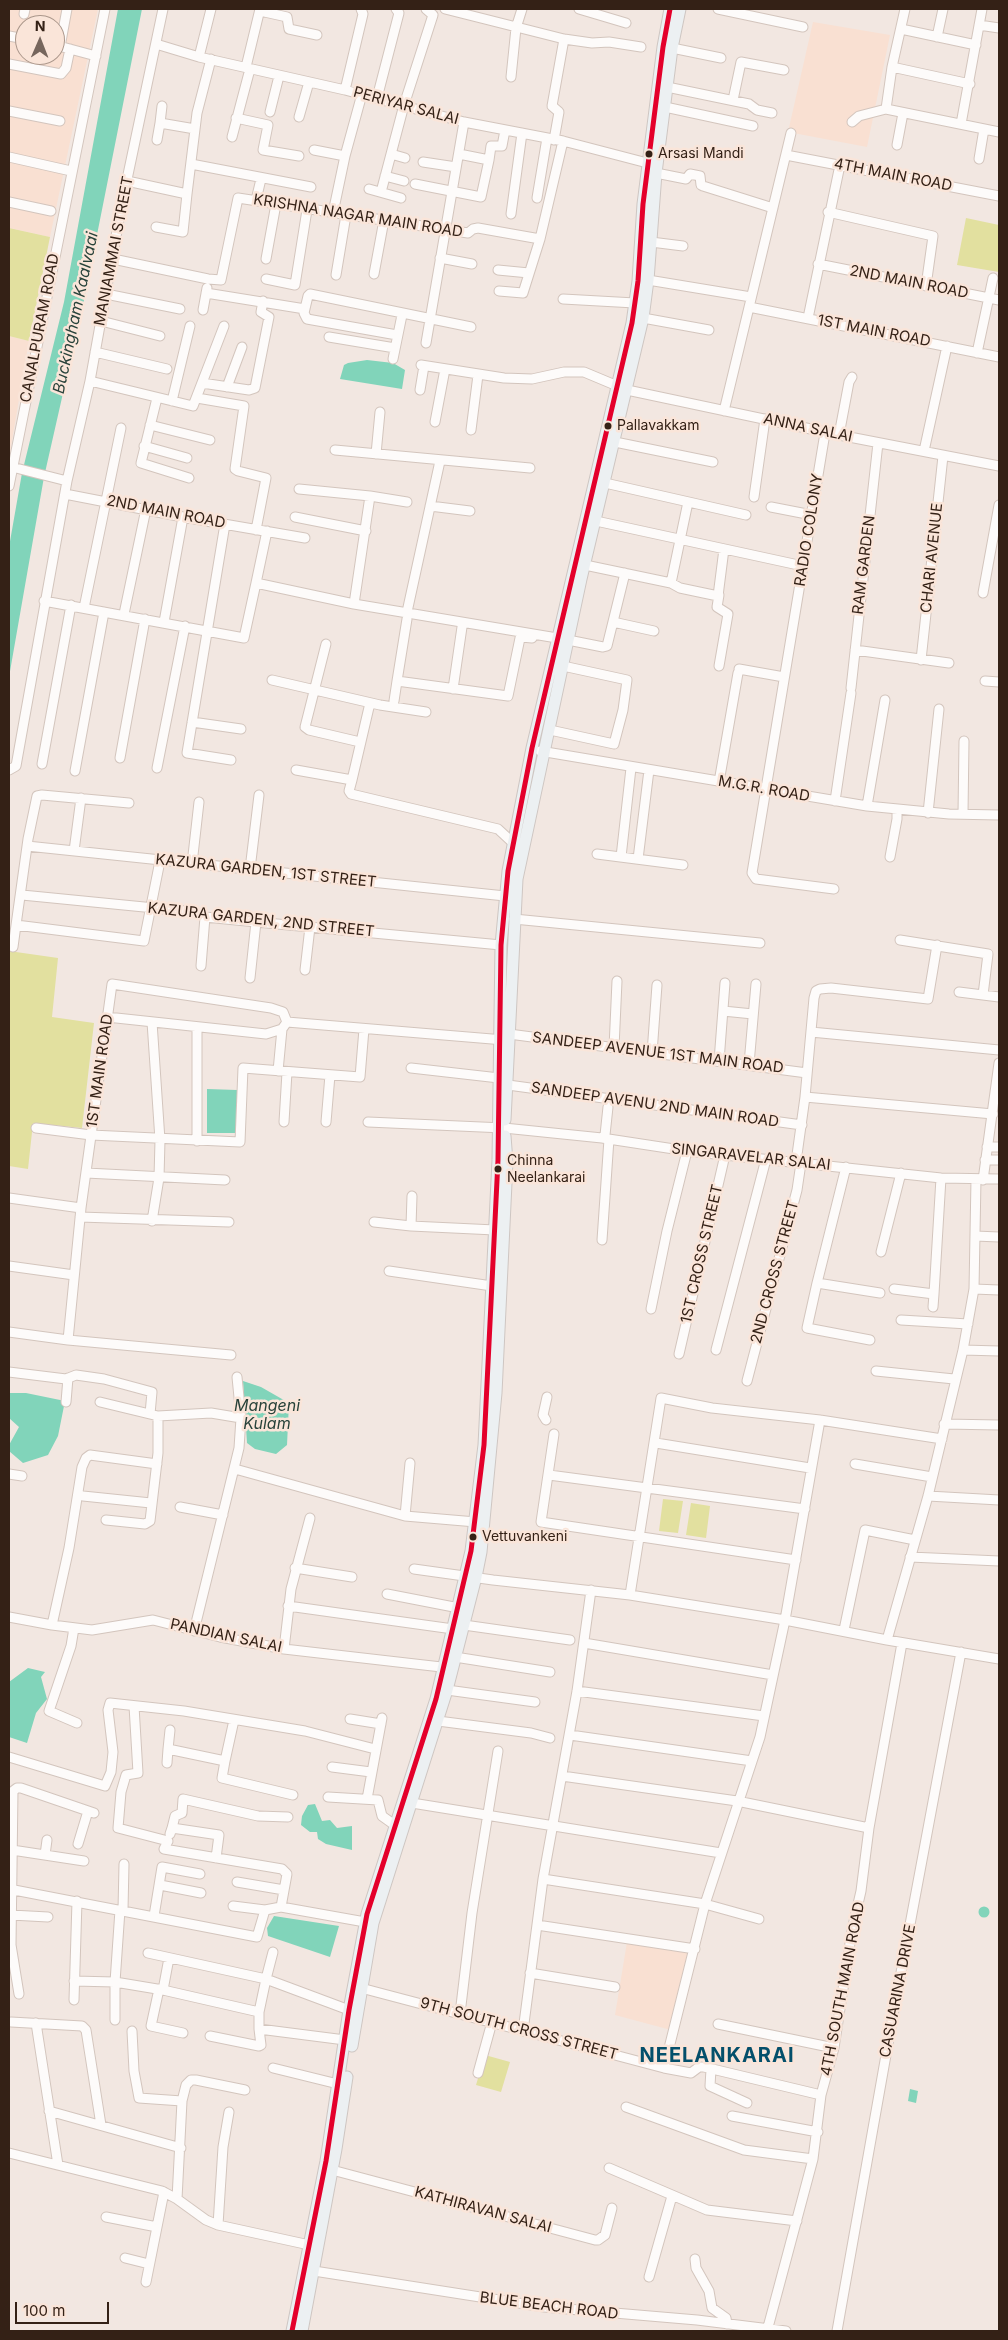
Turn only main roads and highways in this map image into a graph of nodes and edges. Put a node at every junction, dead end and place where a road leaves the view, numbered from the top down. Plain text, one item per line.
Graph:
1 (670, 9) edge
2 (680, 9) edge
3 (654, 168) junction
4 (622, 388) junction
5 (560, 640) junction
6 (506, 1038) junction
7 (501, 1128) junction
8 (471, 1577) junction
9 (459, 1627) junction
10 (450, 1664) junction
11 (395, 1842) junction
12 (313, 2246) junction
13 (292, 2331) edge
14 (302, 2331) edge

1 - 3 main road
2 - 3 main road
3 - 4 main road
3 - 4 main road
4 - 5 main road
4 - 5 main road
5 - 6 main road
5 - 6 main road
6 - 7 main road
7 - 8 main road
7 - 8 main road
8 - 9 main road
8 - 9 main road
9 - 10 main road
10 - 11 main road
10 - 11 main road
11 - 12 main road
11 - 12 main road
12 - 13 main road
12 - 14 main road

